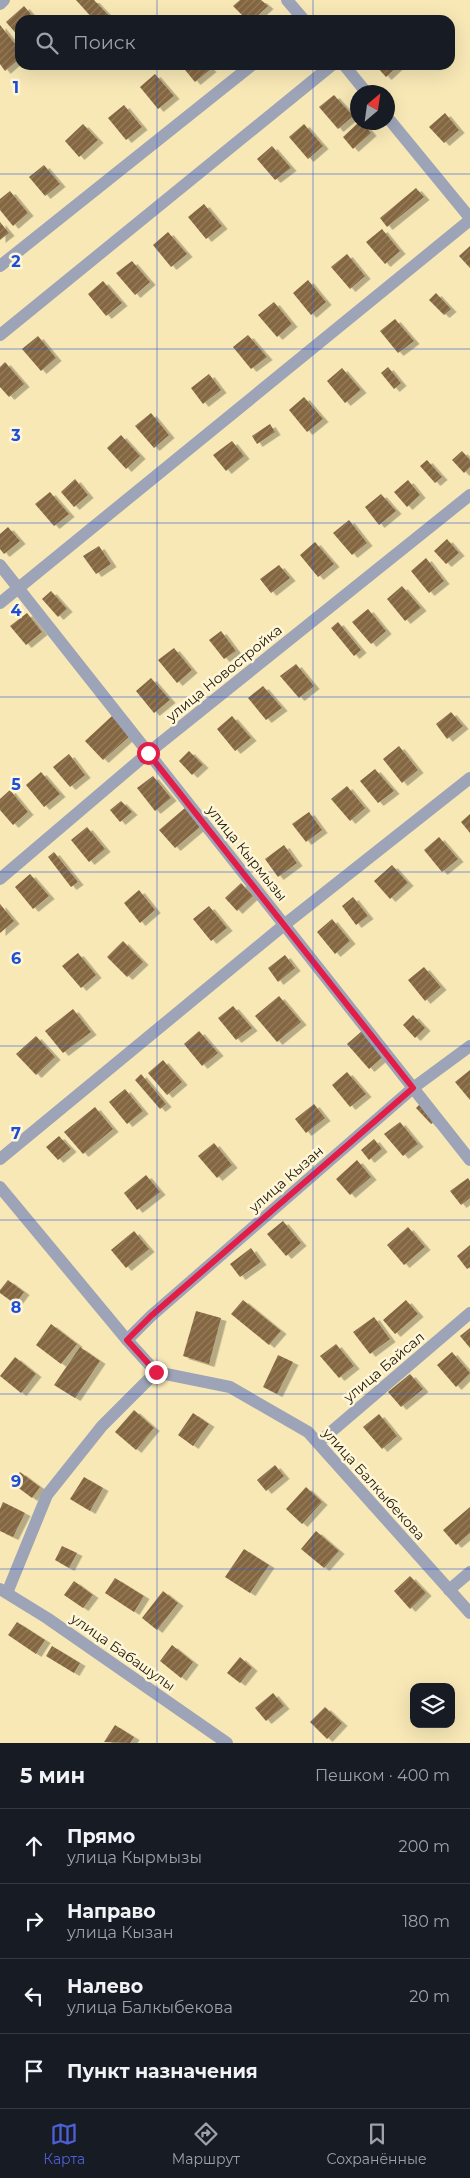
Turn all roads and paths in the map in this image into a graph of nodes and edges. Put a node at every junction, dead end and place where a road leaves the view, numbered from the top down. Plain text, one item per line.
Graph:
1 (4, 0) edge
2 (287, 0) edge
3 (0, 4) edge
4 (300, 15) edge
5 (246, 70) edge
6 (326, 70) edge
7 (348, 70) edge
8 (360, 85) edge
9 (395, 127) edge
10 (470, 219) edge
11 (0, 266) edge
12 (0, 334) edge
13 (470, 495) edge
14 (0, 565) edge
15 (18, 588) junction
16 (0, 603) edge
17 (148, 753) junction
18 (470, 778) edge
19 (0, 879) edge
20 (284, 925) junction
21 (470, 1046) edge
22 (413, 1088) junction
23 (0, 1159) edge
24 (470, 1160) edge
25 (0, 1187) edge
26 (470, 1313) edge
27 (127, 1340) junction
28 (156, 1372) junction
29 (318, 1443) junction
30 (470, 1572) edge
31 (449, 1590) junction
32 (4, 1591) edge
33 (470, 1613) edge
34 (227, 1743) edge

1 - 3 street
2 - 4 street
5 - 11 street
6 - 12 street
7 - 8 street
9 - 10 street
10 - 15 street
13 - 17 street, улица Новостройка
14 - 15 street, улица Кырмызы
15 - 16 street
15 - 17 street, улица Кырмызы
17 - 19 street, улица Новостройка
17 - 20 street, улица Кырмызы
18 - 20 street
20 - 22 street, улица Кырмызы
20 - 23 street
21 - 22 street, улица Кызан
22 - 24 street, улица Кырмызы
22 - 27 street, улица Кызан
25 - 27 street
26 - 29 street, улица Байсал
27 - 28 street
28 - 29 street, улица Балкыбекова
28 - 32 street
29 - 31 street, улица Балкыбекова
30 - 31 street
31 - 33 street, улица Балкыбекова
32 - 34 street, улица Бабашулы

